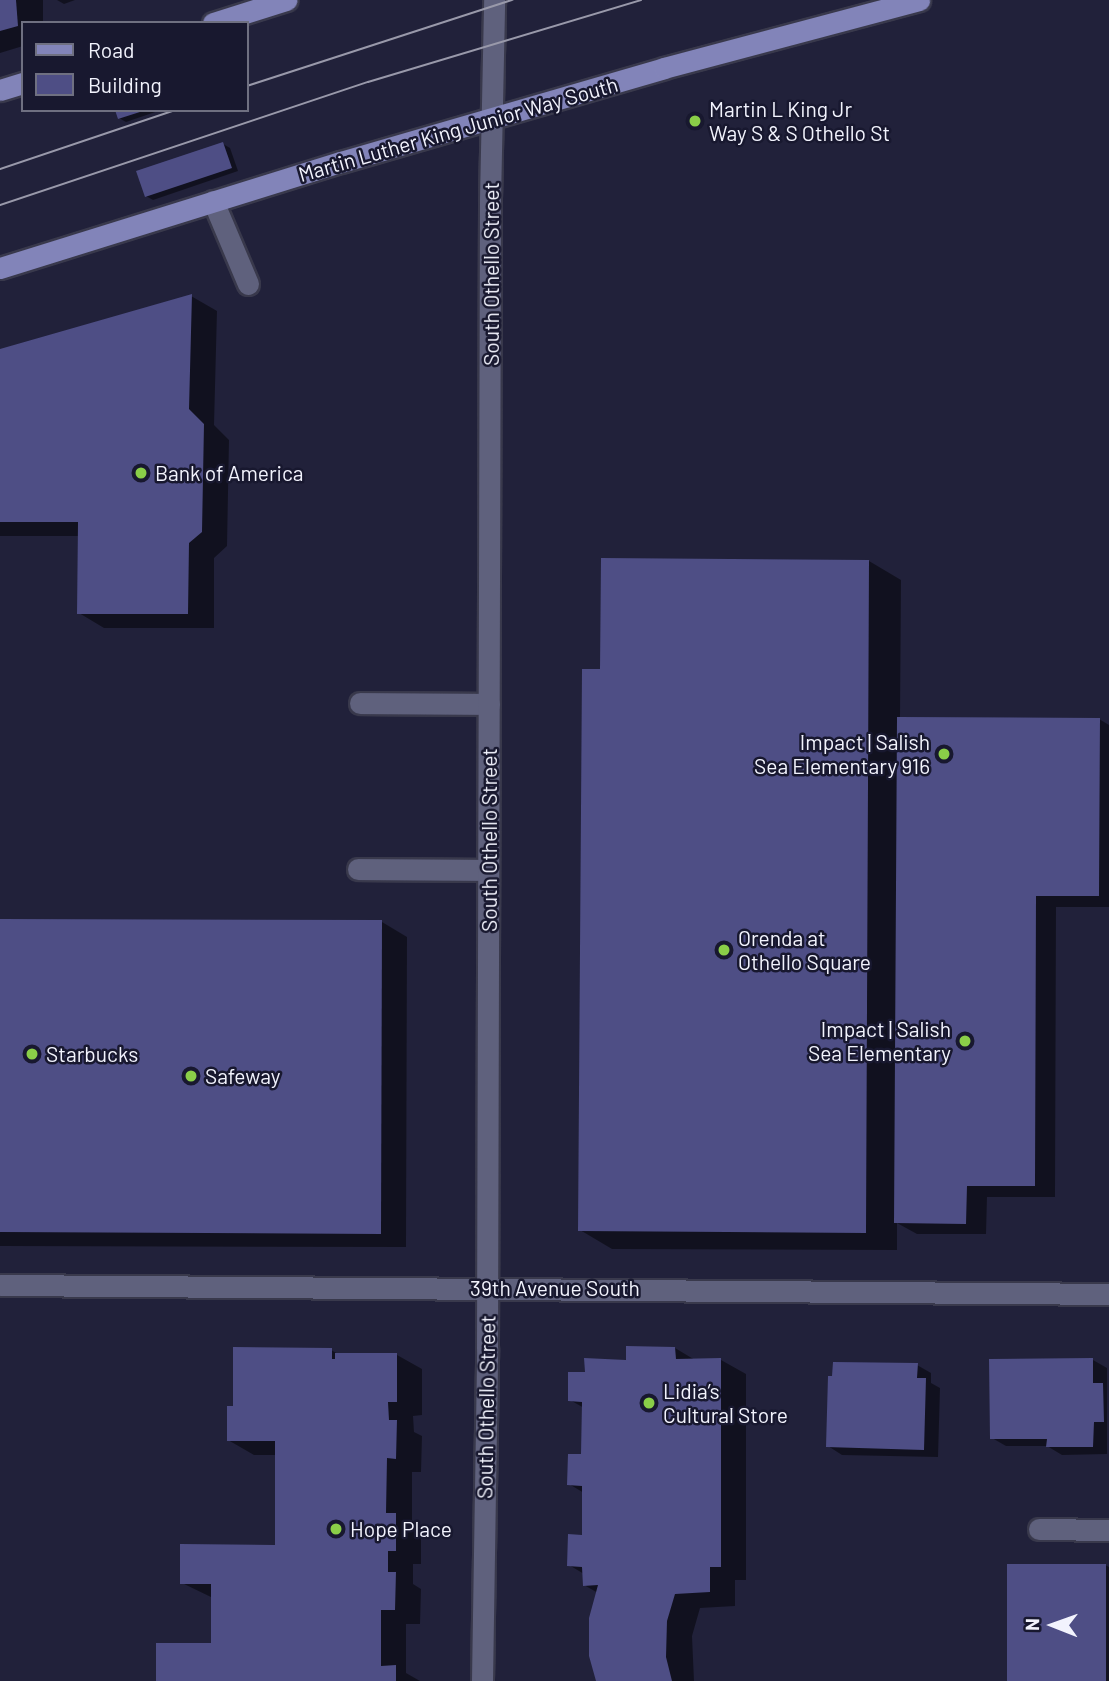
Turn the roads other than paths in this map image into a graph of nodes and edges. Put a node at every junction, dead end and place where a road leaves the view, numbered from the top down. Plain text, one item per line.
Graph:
1 (286, 0) edge
2 (494, 0) edge
3 (919, 0) edge
4 (219, 21) edge
5 (21, 84) edge
6 (0, 90) edge
7 (491, 118) junction
8 (214, 201) junction
9 (0, 268) edge
10 (248, 284) dead end
11 (360, 703) dead end
12 (489, 704) junction
13 (358, 869) dead end
14 (488, 870) junction
15 (0, 1285) edge
16 (488, 1287) junction
17 (1109, 1294) edge
18 (1039, 1529) dead end
19 (1109, 1530) edge
20 (482, 1681) edge

1 - 4 main road
2 - 7 street, South Othello Street
3 - 7 main road, Martin Luther King Junior Way South
5 - 6 main road
7 - 8 main road, Martin Luther King Junior Way South
7 - 12 street, South Othello Street
8 - 9 main road, Martin Luther King Junior Way South
8 - 10 street
11 - 12 street
12 - 14 street, South Othello Street
13 - 14 street
14 - 16 street, South Othello Street
15 - 16 street, 39th Avenue South
16 - 17 street, 39th Avenue South
16 - 20 street, South Othello Street
18 - 19 street

